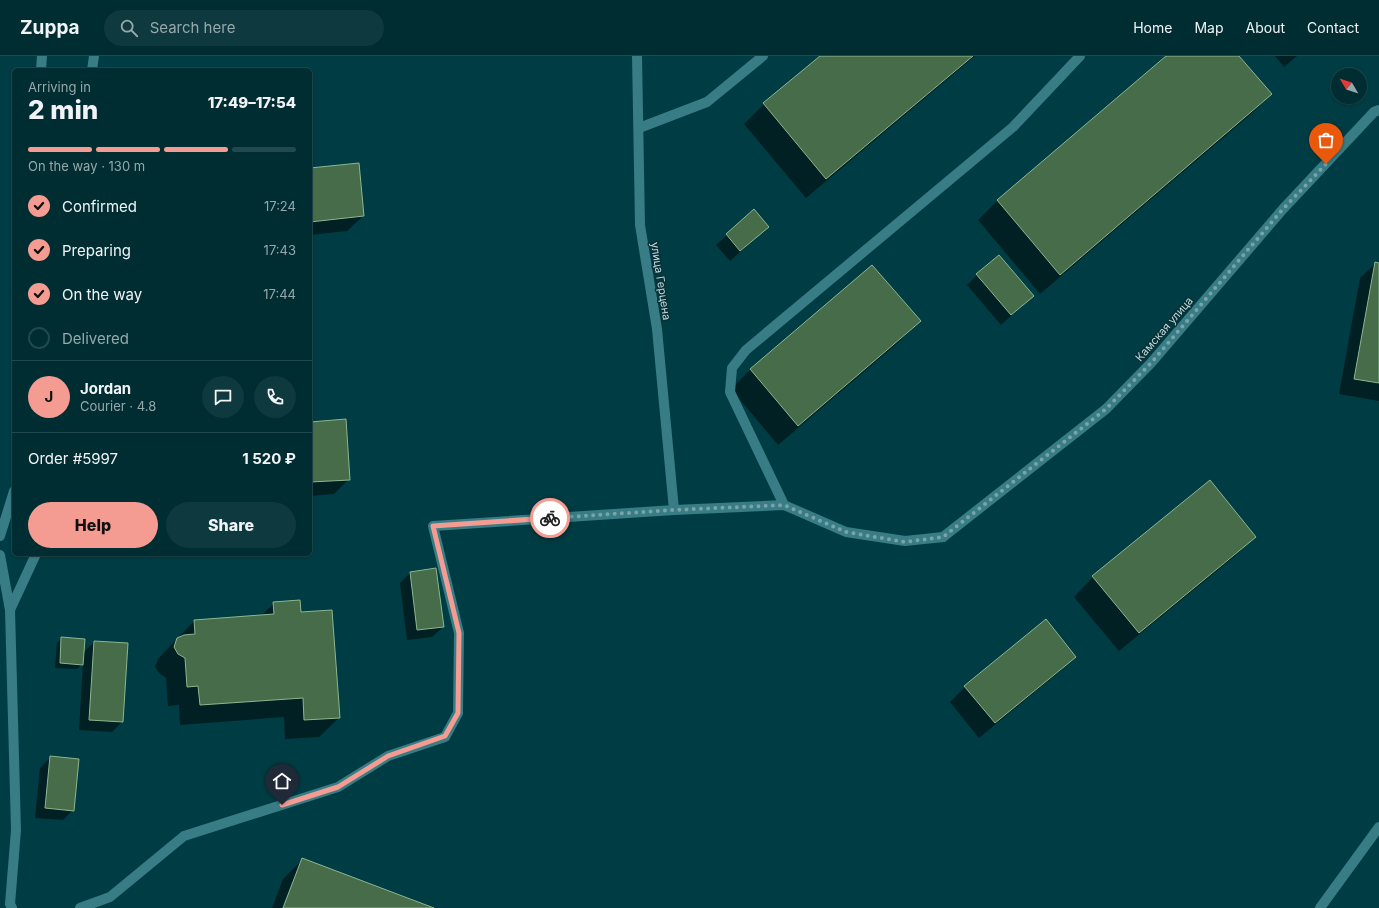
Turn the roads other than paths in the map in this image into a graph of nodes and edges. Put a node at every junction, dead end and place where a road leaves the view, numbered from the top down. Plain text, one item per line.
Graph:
1 (42, 56) edge
2 (94, 56) edge
3 (637, 56) edge
4 (763, 56) edge
5 (1080, 56) edge
6 (41, 68) edge
7 (92, 68) edge
8 (1379, 110) edge
9 (639, 128) junction
10 (12, 497) edge
11 (784, 505) junction
12 (674, 510) junction
13 (0, 536) edge
14 (0, 555) edge
15 (35, 556) edge
16 (10, 610) junction
17 (1379, 827) edge
18 (12, 908) edge
19 (80, 908) edge
20 (1320, 908) edge

1 - 6 street
2 - 7 street
3 - 9 street, улица Герцена
4 - 9 street
5 - 11 street
8 - 11 street, Камская улица
9 - 12 street, улица Герцена
10 - 13 street
11 - 12 street
12 - 19 street
14 - 16 street
15 - 16 street
16 - 18 street
17 - 20 street

